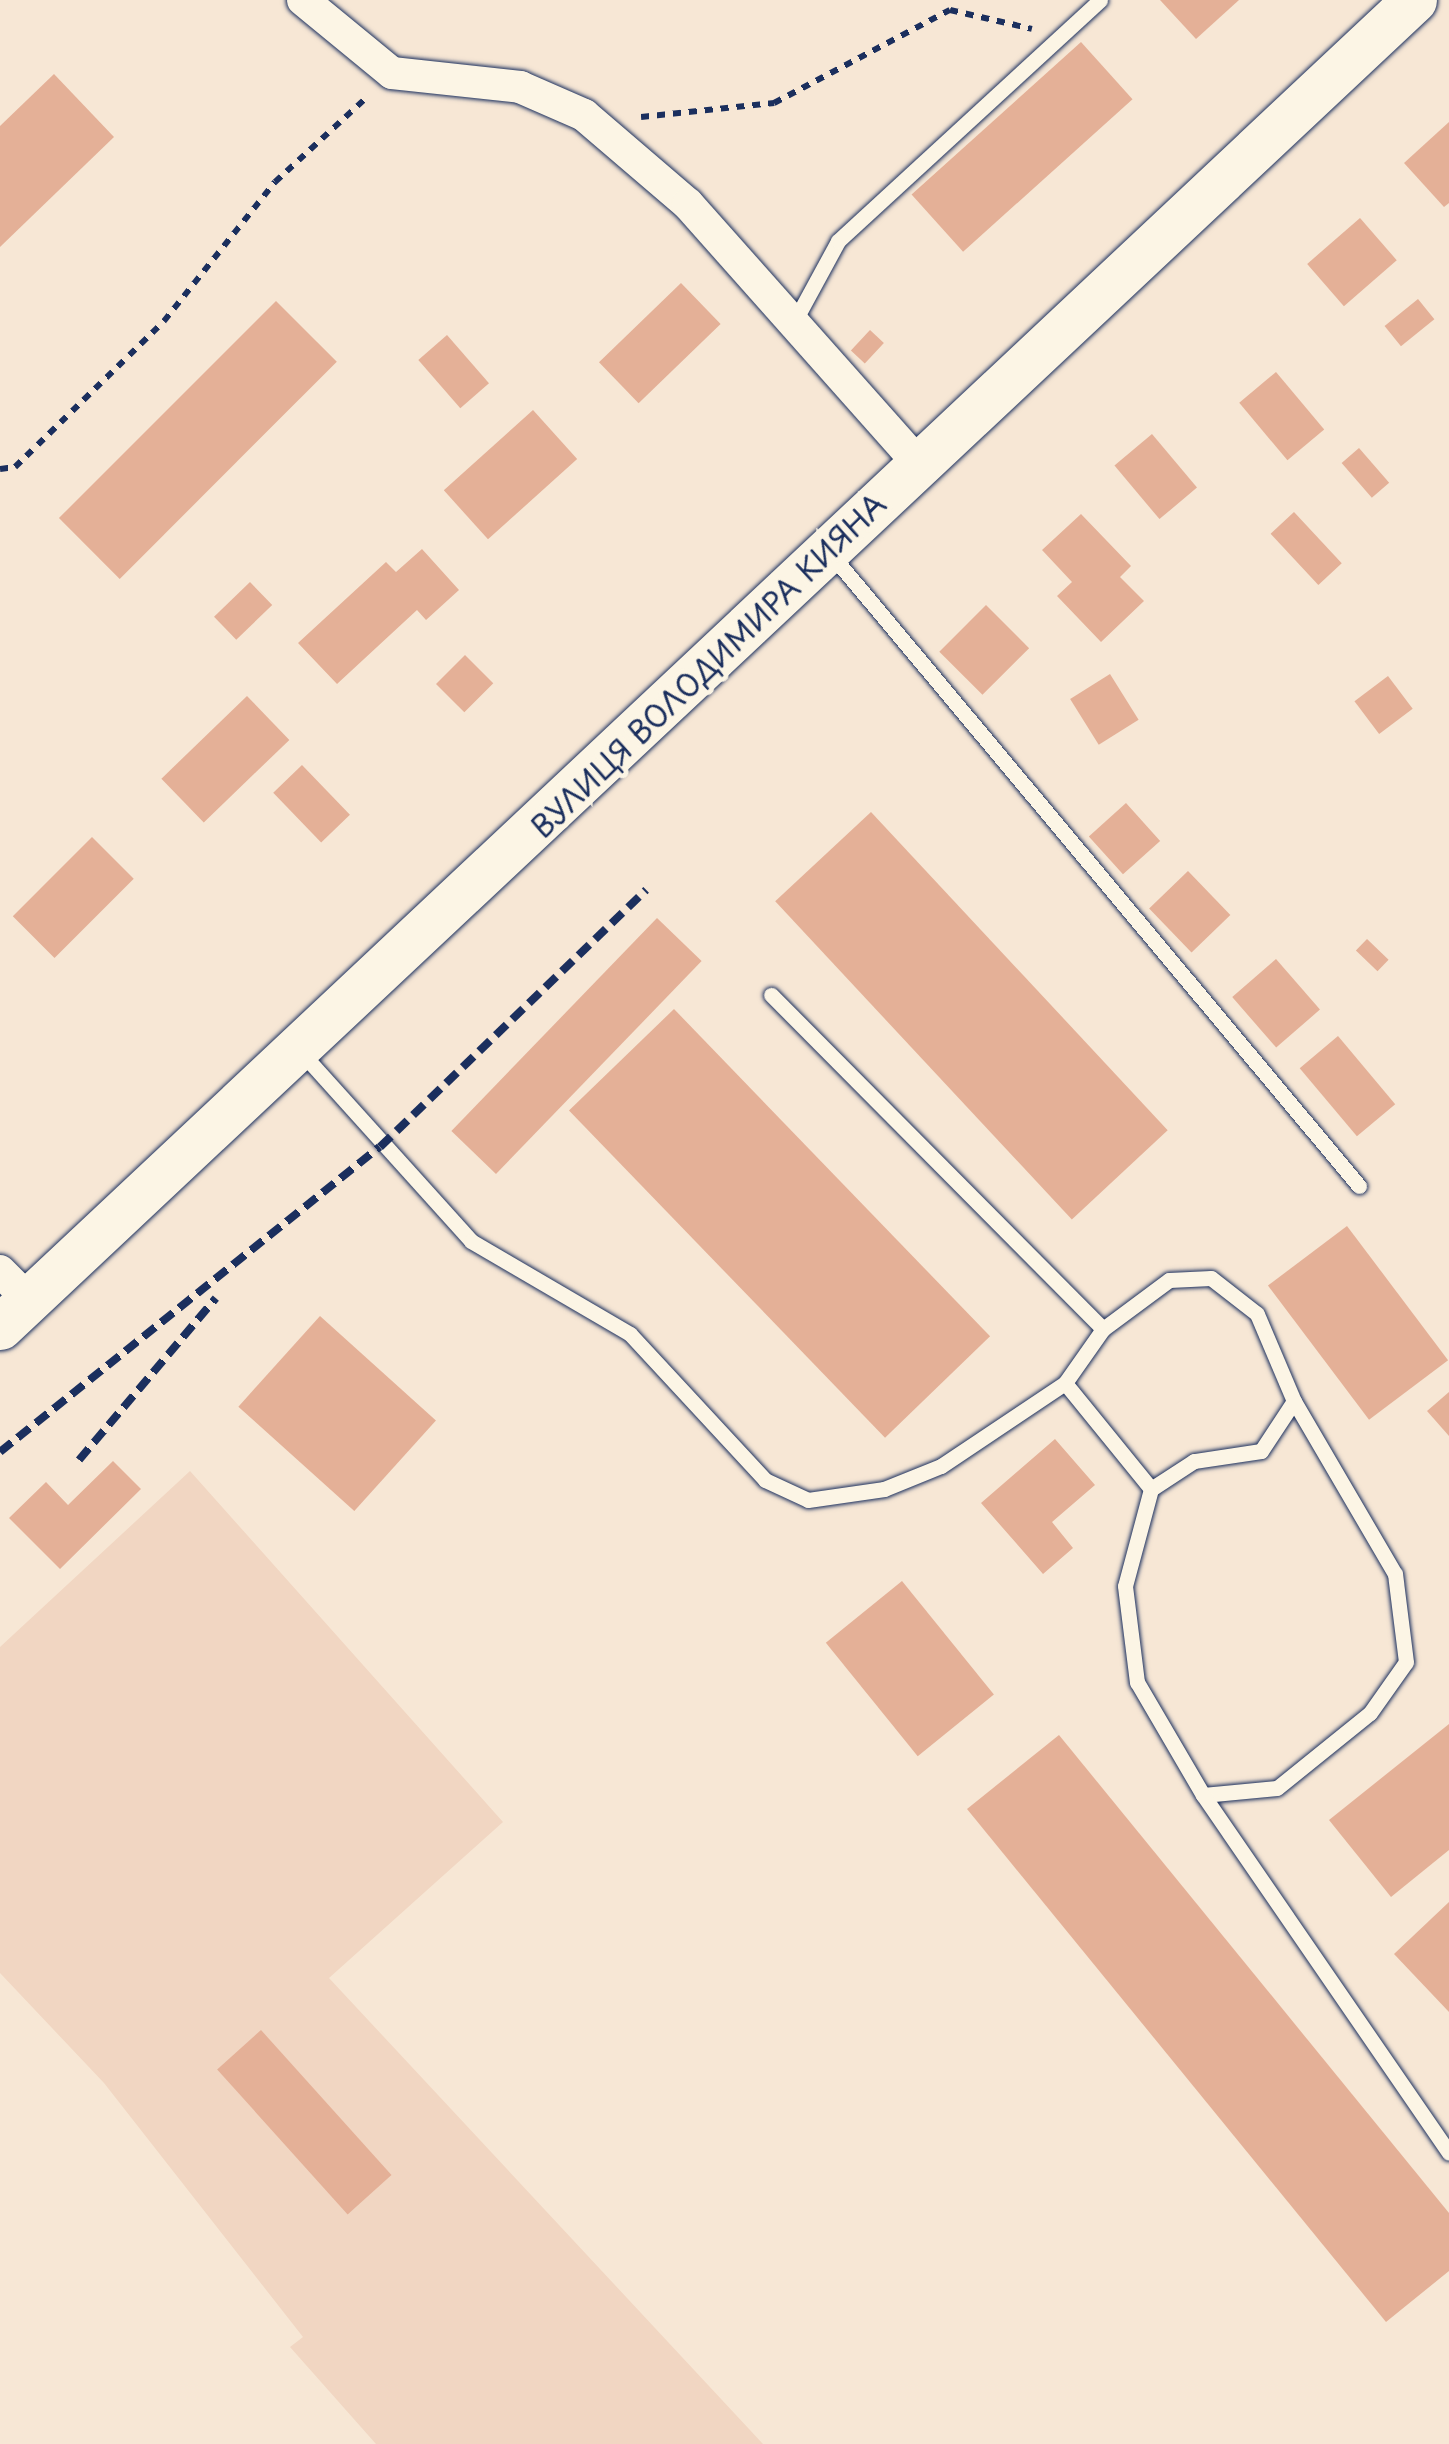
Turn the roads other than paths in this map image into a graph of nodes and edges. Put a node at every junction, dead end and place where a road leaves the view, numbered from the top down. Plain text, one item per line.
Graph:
1 (303, 0) edge
2 (1100, 0) edge
3 (1414, 0) edge
4 (793, 324) junction
5 (919, 464) junction
6 (828, 550) junction
7 (771, 995) dead end
8 (301, 1052) junction
9 (1359, 1186) dead end
10 (10, 1299) edge
11 (1103, 1329) junction
12 (1065, 1383) junction
13 (1294, 1401) junction
14 (1151, 1488) junction
15 (1203, 1795) junction
16 (1449, 2153) edge

1 - 4 street
2 - 4 lane
3 - 5 main road, ВУЛИЦЯ ВОЛОДИМИРА КИЯНА
4 - 5 street
5 - 6 main road, ВУЛИЦЯ ВОЛОДИМИРА КИЯНА
6 - 8 main road, ВУЛИЦЯ ВОЛОДИМИРА КИЯНА
6 - 9 lane
7 - 11 lane
8 - 10 main road, ВУЛИЦЯ ВОЛОДИМИРА КИЯНА
8 - 12 lane
11 - 12 lane
11 - 13 lane
12 - 14 lane
13 - 14 lane
13 - 15 lane
14 - 15 lane
15 - 16 lane

